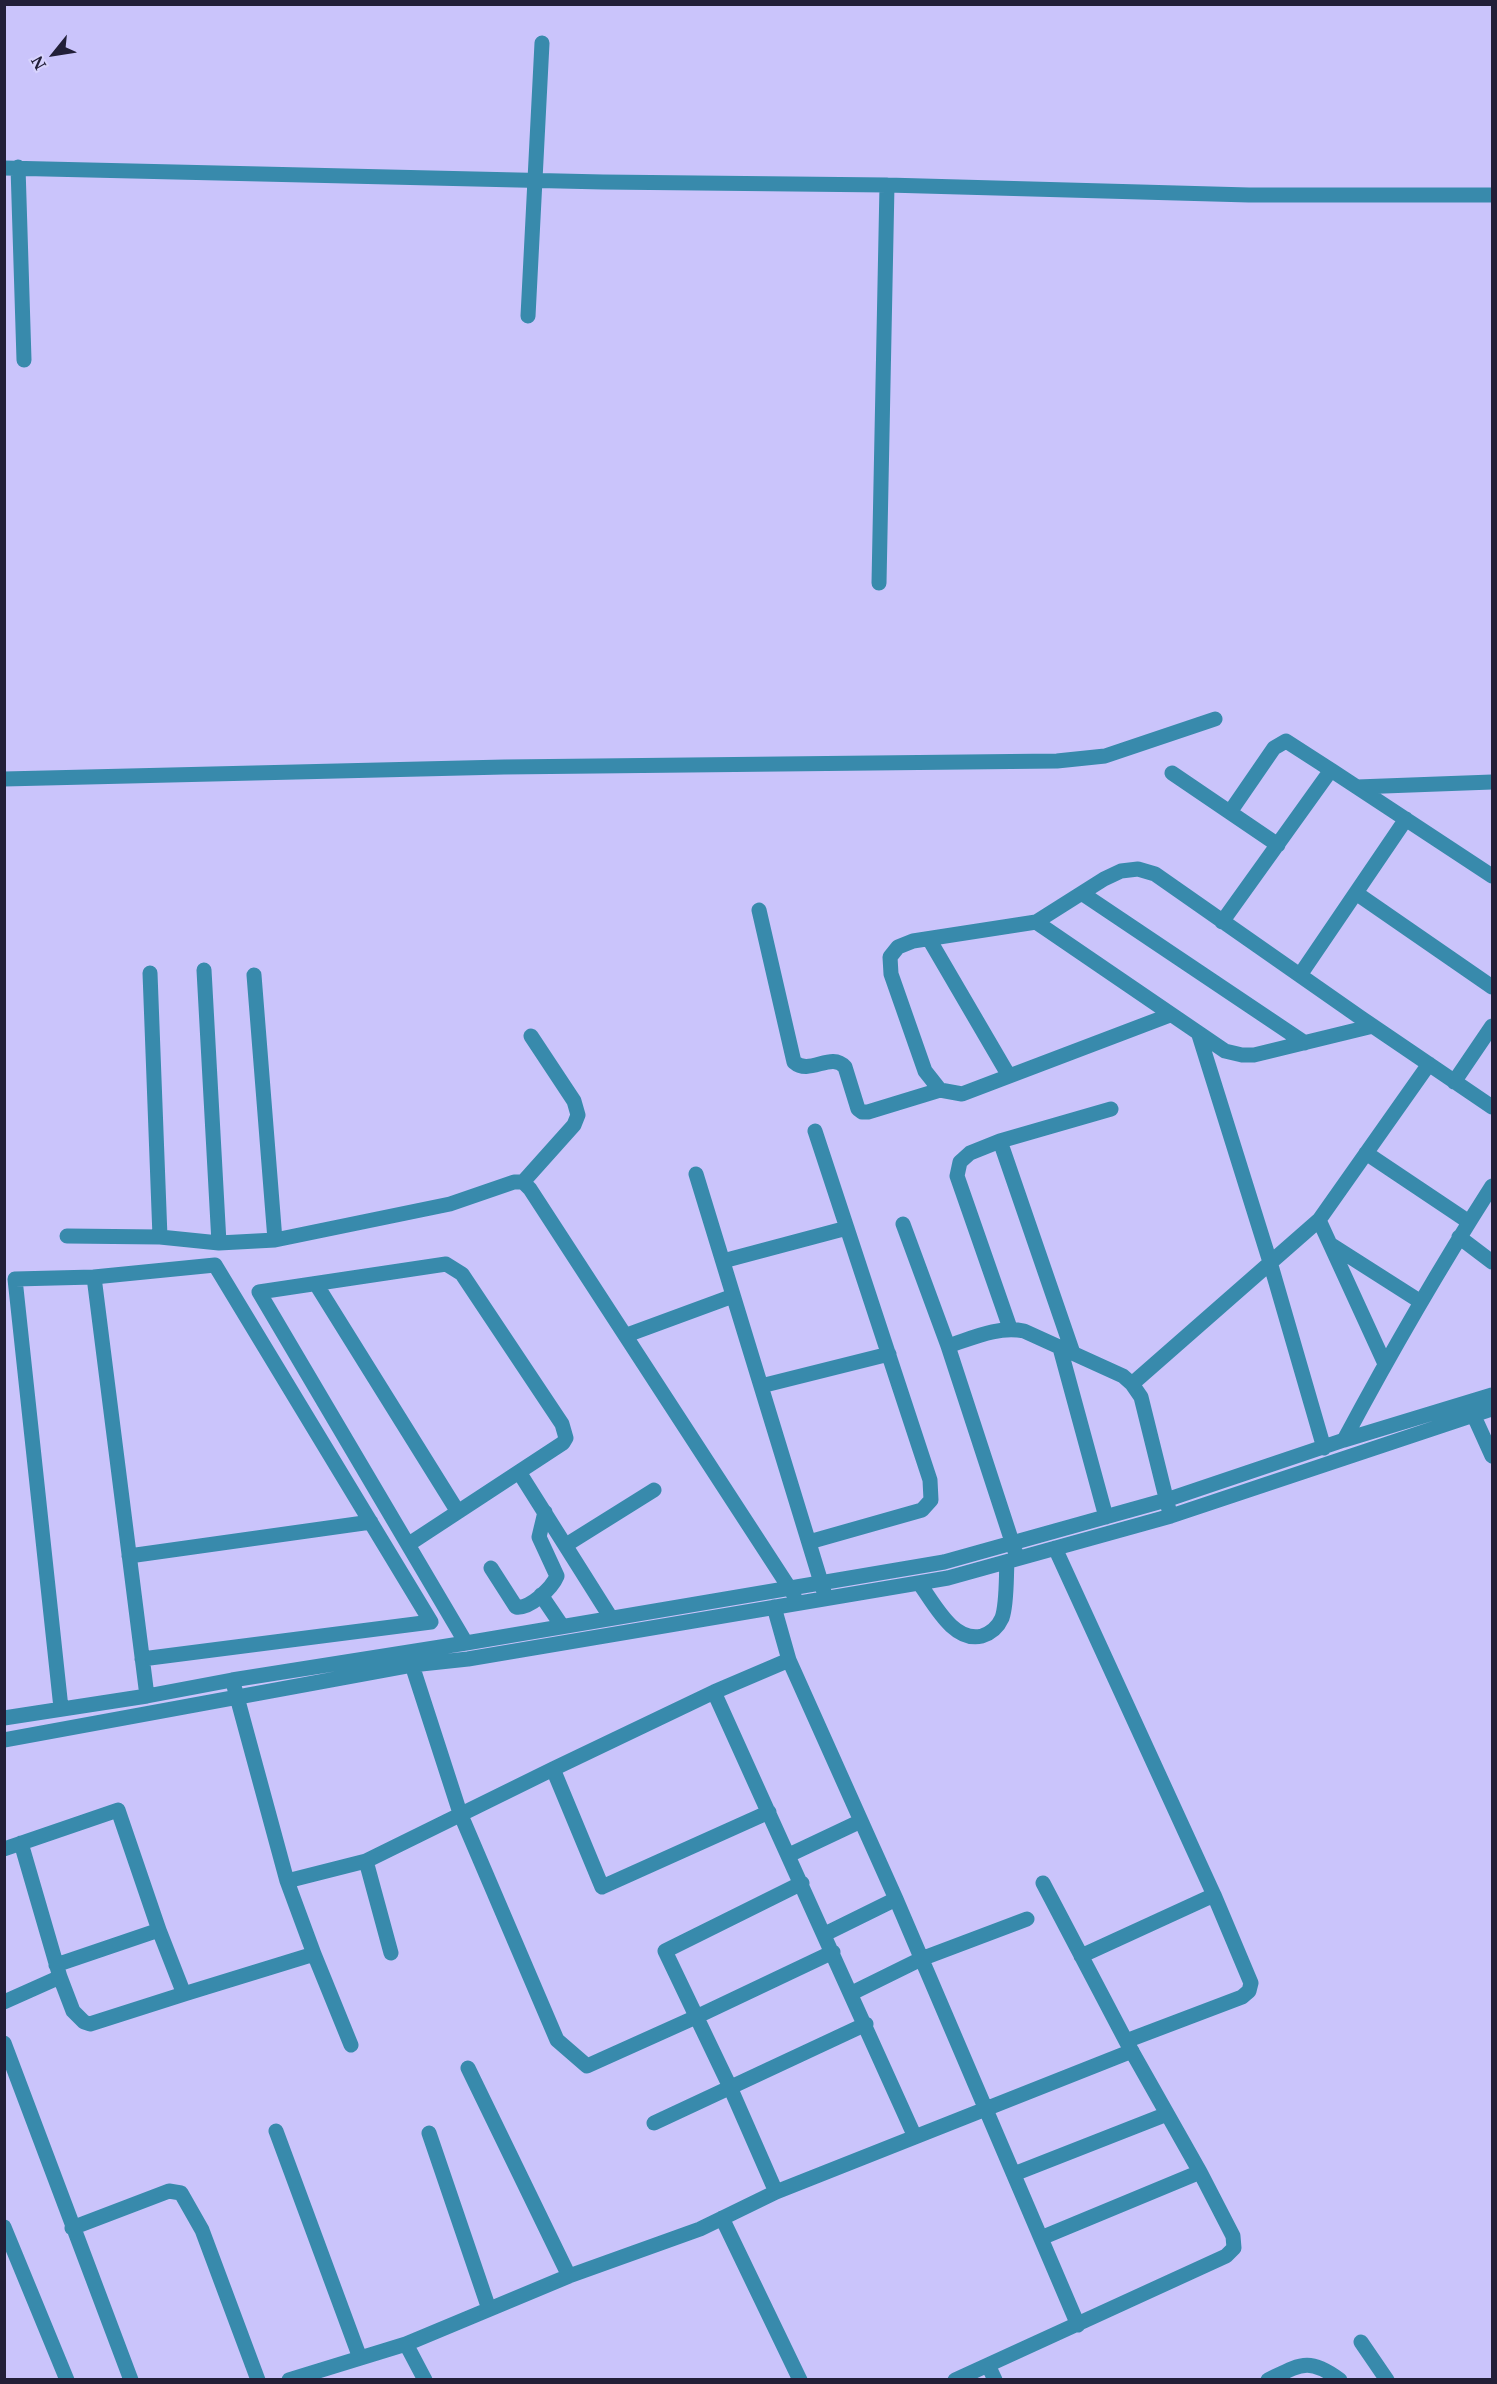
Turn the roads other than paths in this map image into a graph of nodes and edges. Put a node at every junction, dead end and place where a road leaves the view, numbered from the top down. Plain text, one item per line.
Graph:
1 (542, 43) dead end
2 (11, 167) edge
3 (535, 181) junction
4 (887, 185) junction
5 (1492, 195) edge
6 (528, 316) dead end
7 (24, 360) dead end
8 (879, 583) dead end
9 (1215, 718) dead end
10 (1331, 770) junction
11 (1172, 773) dead end
12 (4, 779) edge
13 (1492, 782) edge
14 (1358, 787) junction
15 (1230, 812) junction
16 (1406, 819) junction
17 (1278, 845) junction
18 (1492, 876) edge
19 (1356, 893) junction
20 (1083, 894) junction
21 (759, 910) dead end
22 (1036, 922) junction
23 (1222, 922) junction
24 (929, 939) junction
25 (204, 970) dead end
26 (150, 973) dead end
27 (254, 975) dead end
28 (1300, 975) junction
29 (1492, 987) edge
30 (1170, 1016) junction
31 (1373, 1026) junction
32 (1492, 1026) edge
33 (1199, 1035) junction
34 (531, 1036) dead end
35 (1305, 1043) junction
36 (1429, 1064) junction
37 (1009, 1076) junction
38 (1454, 1082) junction
39 (940, 1090) junction
40 (1492, 1107) edge
41 (1111, 1109) dead end
42 (814, 1131) dead end
43 (1000, 1141) junction
44 (1366, 1153) junction
45 (696, 1174) dead end
46 (523, 1182) junction
47 (1492, 1186) edge
48 (1319, 1220) junction
49 (1469, 1222) junction
50 (903, 1224) dead end
51 (847, 1228) junction
52 (67, 1236) dead end
53 (160, 1237) junction
54 (1459, 1237) junction
55 (275, 1240) junction
56 (219, 1243) junction
57 (1330, 1244) junction
58 (723, 1261) junction
59 (1270, 1262) junction
60 (1492, 1262) edge
61 (94, 1276) junction
62 (316, 1284) junction
63 (734, 1296) junction
64 (1421, 1302) junction
65 (1010, 1328) junction
66 (627, 1335) junction
67 (948, 1346) junction
68 (1067, 1350) junction
69 (889, 1354) junction
70 (1385, 1364) junction
71 (1132, 1384) junction
72 (761, 1386) junction
73 (1492, 1395) edge
74 (1492, 1409) edge
75 (1473, 1414) junction
76 (1344, 1440) junction
77 (1324, 1448) junction
78 (1492, 1456) edge
79 (519, 1472) junction
80 (654, 1490) dead end
81 (1166, 1500) junction
82 (458, 1512) junction
83 (545, 1512) junction
84 (1171, 1516) junction
85 (1106, 1517) junction
86 (371, 1522) junction
87 (809, 1542) junction
88 (409, 1544) junction
89 (1013, 1544) junction
90 (566, 1545) junction
91 (1055, 1548) junction
92 (129, 1556) junction
93 (1012, 1561) junction
94 (491, 1568) dead end
95 (821, 1582) junction
96 (919, 1583) junction
97 (790, 1588) junction
98 (541, 1595) junction
99 (826, 1598) junction
100 (799, 1602) junction
101 (774, 1607) junction
102 (611, 1618) junction
103 (562, 1626) junction
104 (466, 1643) junction
105 (142, 1659) junction
106 (789, 1660) junction
107 (412, 1665) junction
108 (232, 1680) junction
109 (714, 1692) junction
110 (147, 1696) junction
111 (237, 1696) junction
112 (61, 1708) junction
113 (4, 1718) edge
114 (4, 1740) edge
115 (553, 1768) junction
116 (769, 1812) junction
117 (460, 1813) junction
118 (861, 1821) junction
119 (21, 1843) junction
120 (4, 1849) edge
121 (789, 1855) junction
122 (366, 1861) junction
123 (287, 1881) junction
124 (802, 1883) junction
125 (1043, 1883) dead end
126 (1214, 1895) junction
127 (896, 1899) junction
128 (1027, 1919) dead end
129 (159, 1930) junction
130 (825, 1934) junction
131 (833, 1952) junction
132 (391, 1953) dead end
133 (314, 1954) junction
134 (1081, 1956) junction
135 (921, 1959) junction
136 (58, 1971) junction
137 (184, 1994) junction
138 (852, 1994) junction
139 (4, 2002) edge
140 (696, 2017) junction
141 (866, 2024) junction
142 (4, 2043) edge
143 (351, 2045) dead end
144 (1129, 2046) junction
145 (468, 2068) dead end
146 (730, 2087) junction
147 (987, 2109) junction
148 (1167, 2114) junction
149 (654, 2122) dead end
150 (276, 2131) dead end
151 (429, 2133) dead end
152 (915, 2137) junction
153 (1200, 2172) junction
154 (1014, 2174) junction
155 (776, 2192) junction
156 (722, 2218) junction
157 (4, 2227) edge
158 (72, 2228) junction
159 (1041, 2238) junction
160 (569, 2276) junction
161 (489, 2309) junction
162 (1078, 2325) junction
163 (1362, 2342) dead end
164 (406, 2344) junction
165 (360, 2358) junction
166 (988, 2365) junction
167 (67, 2379) edge
168 (131, 2379) edge
169 (258, 2379) edge
170 (290, 2379) edge
171 (425, 2379) edge
172 (800, 2379) edge
173 (954, 2379) edge
174 (995, 2379) edge
175 (1268, 2379) edge
176 (1340, 2379) edge
177 (1387, 2379) edge

1 - 3 street
2 - 3 street
2 - 7 street
3 - 4 street
3 - 6 street
4 - 5 street
4 - 8 street
9 - 12 street
10 - 14 street
10 - 15 street
10 - 17 street
11 - 15 street
13 - 14 street
14 - 16 street
15 - 17 street
16 - 18 street
16 - 19 street
17 - 23 street
19 - 28 street
19 - 29 street
20 - 22 street
20 - 23 street
20 - 35 street
21 - 39 street
22 - 24 street
22 - 30 street
23 - 28 street
24 - 37 street
24 - 39 street
25 - 56 street
26 - 53 street
27 - 55 street
28 - 31 street
30 - 33 street
30 - 37 street
31 - 35 street
31 - 36 street
32 - 38 street
33 - 35 street
33 - 59 street
34 - 46 street
36 - 38 street
36 - 44 street
37 - 39 street
38 - 40 street
41 - 43 street
42 - 51 street
43 - 65 street
43 - 68 street
44 - 48 street
44 - 49 street
45 - 58 street
46 - 55 street
46 - 66 street
47 - 49 street
48 - 57 street
48 - 59 street
49 - 54 street
50 - 67 street
51 - 58 street
51 - 69 street
52 - 53 street
53 - 56 street
54 - 60 street
54 - 64 street
55 - 56 street
57 - 64 street
57 - 70 street
58 - 63 street
59 - 71 street
59 - 77 street
61 - 86 street
61 - 92 street
61 - 112 street
62 - 79 street
62 - 82 street
62 - 88 street
63 - 66 street
63 - 72 street
64 - 70 street
65 - 67 street
65 - 68 street
66 - 97 street
67 - 89 street
68 - 71 street
68 - 85 street
69 - 72 street
69 - 87 street
70 - 76 street
71 - 81 street
72 - 87 street
73 - 76 street
74 - 75 street
75 - 78 street
75 - 84 street
76 - 77 street
77 - 81 street
79 - 82 street
79 - 83 street
80 - 90 street
81 - 84 street
81 - 85 street
82 - 88 street
83 - 90 street
83 - 98 street
84 - 91 street
85 - 89 street
86 - 92 street
86 - 105 street
87 - 95 street
88 - 104 street
89 - 93 street
89 - 95 street
90 - 102 street
91 - 93 street
91 - 126 street
92 - 105 street
93 - 96 street
93 - 96 street
94 - 98 street
95 - 97 street
95 - 99 street
96 - 99 street
97 - 100 street
97 - 102 street
98 - 103 street
99 - 100 street
100 - 101 street
101 - 106 street
101 - 107 street
102 - 103 street
103 - 104 street
104 - 108 street
105 - 110 street
106 - 109 street
106 - 118 street
107 - 111 street
107 - 117 street
108 - 110 street
108 - 111 street
109 - 115 street
109 - 116 street
110 - 112 street
111 - 114 street
111 - 123 street
112 - 113 street
115 - 116 street
115 - 117 street
116 - 121 street
117 - 122 street
117 - 140 street
118 - 121 street
118 - 127 street
119 - 120 street
119 - 129 street
119 - 136 street
121 - 124 street
122 - 123 street
122 - 132 street
123 - 133 street
124 - 130 street
124 - 140 street
125 - 134 street
126 - 134 street
126 - 144 street
127 - 130 street
127 - 135 street
128 - 135 street
129 - 136 street
129 - 137 street
130 - 131 street
131 - 138 street
131 - 140 street
133 - 137 street
133 - 143 street
134 - 144 street
135 - 138 street
135 - 147 street
136 - 137 street
136 - 139 street
138 - 141 street
140 - 146 street
141 - 146 street
141 - 152 street
142 - 158 street
144 - 147 street
144 - 148 street
145 - 160 street
146 - 149 street
146 - 155 street
147 - 152 street
147 - 154 street
148 - 153 street
148 - 154 street
150 - 165 street
151 - 161 street
152 - 155 street
153 - 159 street
153 - 162 street
154 - 159 street
155 - 156 street
156 - 160 street
156 - 172 street
157 - 167 street
158 - 168 street
158 - 169 street
159 - 162 street
160 - 161 street
161 - 164 street
162 - 166 street
163 - 177 street
164 - 165 street
164 - 171 street
165 - 170 street
166 - 173 street
166 - 174 street
175 - 176 street

